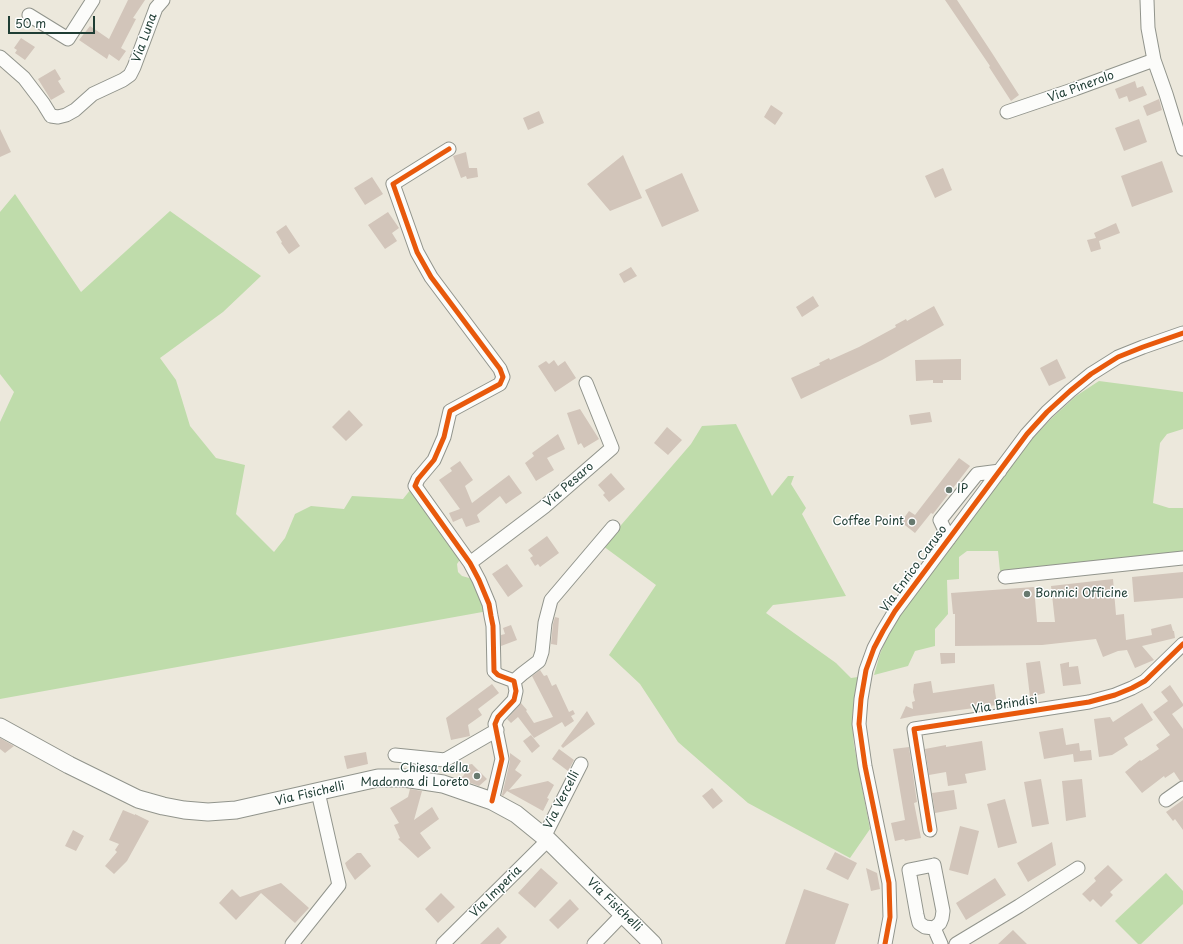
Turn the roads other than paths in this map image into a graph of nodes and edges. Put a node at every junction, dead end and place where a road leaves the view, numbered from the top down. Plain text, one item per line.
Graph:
1 (94, 0) edge
2 (163, 0) edge
3 (1147, 0) edge
4 (29, 15) dead end
5 (0, 57) edge
6 (1154, 60) junction
7 (1007, 112) dead end
8 (1183, 149) edge
9 (449, 150) dead end
10 (1183, 333) edge
11 (586, 383) dead end
12 (1000, 471) junction
13 (613, 527) dead end
14 (949, 539) junction
15 (1183, 558) edge
16 (470, 564) junction
17 (1005, 577) dead end
18 (1183, 644) edge
19 (514, 681) junction
20 (0, 727) edge
21 (497, 730) junction
22 (395, 755) dead end
23 (581, 764) dead end
24 (1183, 788) edge
25 (318, 792) junction
26 (1166, 800) dead end
27 (492, 801) junction
28 (930, 830) dead end
29 (546, 838) junction
30 (1078, 868) dead end
31 (623, 914) junction
32 (934, 928) dead end
33 (645, 941) edge
34 (292, 944) edge
35 (443, 944) edge
36 (594, 944) edge
37 (885, 944) edge
38 (941, 944) edge
39 (956, 944) edge

1 - 4 street
2 - 5 street, Via Luna
3 - 6 street
6 - 7 street, Via Pinerolo
6 - 8 street
9 - 16 street
10 - 12 street, Via Enrico Caruso
11 - 16 street, Via Pesaro
12 - 14 street, Via Enrico Caruso
12 - 14 street
13 - 19 street
14 - 37 street, Via Enrico Caruso
15 - 17 street
16 - 19 street
18 - 28 street, Via Brindisi
19 - 21 street
20 - 25 main road, Via Fisichelli
21 - 22 street
21 - 27 street
23 - 29 street, Via Vercelli
24 - 26 street
25 - 27 main road, Via Fisichelli
25 - 34 street
27 - 29 main road, Via Fisichelli
29 - 31 main road, Via Fisichelli
29 - 35 street, Via Imperia
30 - 39 street
31 - 33 main road, Via Fisichelli
31 - 36 street
32 - 38 street

